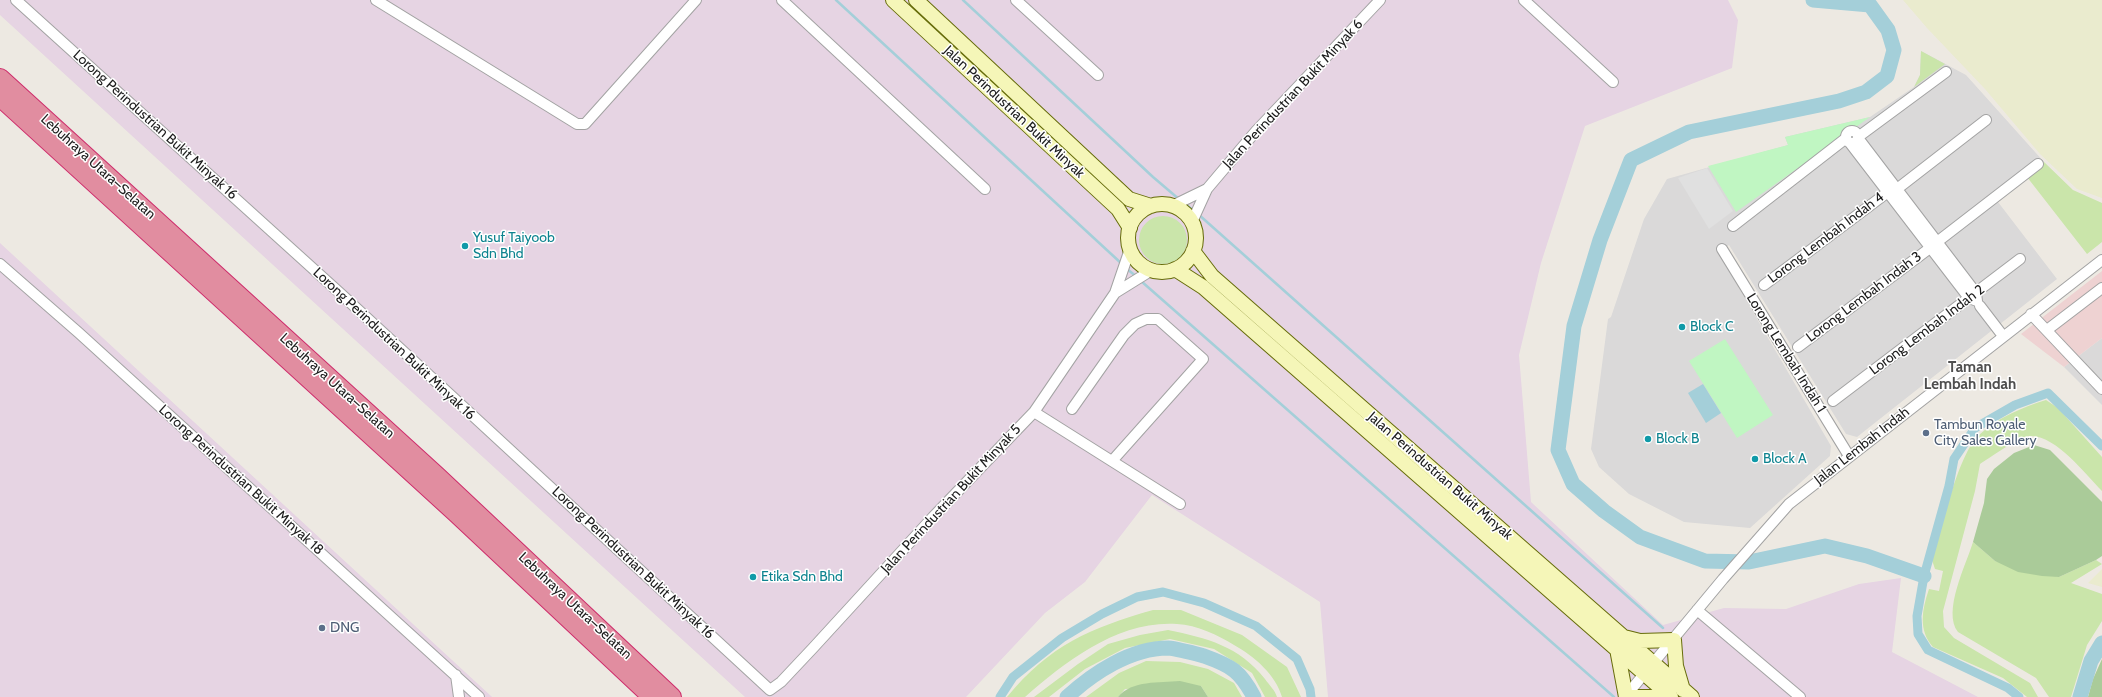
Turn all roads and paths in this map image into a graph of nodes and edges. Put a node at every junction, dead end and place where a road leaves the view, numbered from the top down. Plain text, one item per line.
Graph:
1 (16, 0) edge
2 (376, 0) edge
3 (696, 0) edge
4 (782, 0) edge
5 (893, 0) edge
6 (916, 0) edge
7 (1016, 0) edge
8 (1380, 0) edge
9 (1524, 0) edge
10 (1946, 72) dead end
11 (1098, 75) dead end
12 (0, 78) edge
13 (1613, 82) dead end
14 (0, 97) edge
15 (1986, 120) dead end
16 (1853, 139) junction
17 (2038, 164) dead end
18 (1207, 189) junction
19 (985, 190) dead end
20 (1893, 191) junction
21 (1176, 204) junction
22 (1151, 206) junction
23 (1194, 219) junction
24 (1733, 226) dead end
25 (1130, 228) junction
26 (1934, 245) junction
27 (1722, 249) dead end
28 (1193, 251) junction
29 (1128, 254) junction
30 (2020, 259) dead end
31 (2102, 260) edge
32 (0, 264) edge
33 (1175, 269) junction
34 (1148, 273) junction
35 (1764, 284) dead end
36 (2102, 288) edge
37 (1115, 293) junction
38 (1973, 296) junction
39 (1980, 306) dead end
40 (2031, 314) junction
41 (2047, 330) junction
42 (2003, 336) junction
43 (1798, 347) dead end
44 (2101, 385) edge
45 (1833, 401) dead end
46 (1072, 409) dead end
47 (1034, 412) junction
48 (1849, 456) junction
49 (1112, 461) junction
50 (1180, 504) dead end
51 (1697, 610) junction
52 (1674, 640) junction
53 (1620, 642) junction
54 (1650, 669) junction
55 (456, 675) junction
56 (770, 690) joint
57 (1688, 693) edge
58 (459, 697) edge
59 (479, 697) edge
60 (652, 697) edge
61 (672, 697) edge
62 (1626, 697) edge
63 (1662, 697) edge
64 (1671, 697) edge
65 (1800, 697) edge

1 - 56 street, Lorong Perindustrian Bukit Minyak 16
2 - 3 street
4 - 19 street
5 - 25 main road, Jalan Perindustrian Bukit Minyak
6 - 22 main road, Jalan Perindustrian Bukit Minyak
7 - 11 street
8 - 18 street, Jalan Perindustrian Bukit Minyak 6
9 - 13 street
10 - 16 street
12 - 61 highway, Lebuhraya Utara–Selatan
14 - 60 highway, Lebuhraya Utara–Selatan
15 - 20 street, Lorong Lembah Indah 4
16 - 20 street
16 - 24 street
17 - 26 street, Lorong Lembah Indah 3
18 - 21 street
18 - 23 street
20 - 26 street
20 - 35 street, Lorong Lembah Indah 4
21 - 22 main road
21 - 23 main road
22 - 25 main road
23 - 28 main road
25 - 29 main road
26 - 38 street
26 - 43 street, Lorong Lembah Indah 3
27 - 48 street, Lorong Lembah Indah 1
28 - 33 main road
28 - 53 main road, Jalan Perindustrian Bukit Minyak
29 - 34 main road
29 - 37 street
30 - 38 street, Lorong Lembah Indah 2
31 - 40 street, Jalan Lembah Indah
32 - 55 street, Lorong Perindustrian Bukit Minyak 18
33 - 34 main road
33 - 53 main road, Jalan Perindustrian Bukit Minyak
34 - 37 street
36 - 41 street
37 - 47 street, Jalan Perindustrian Bukit Minyak 5
38 - 45 street, Lorong Lembah Indah 2
39 - 42 street
40 - 41 street
40 - 42 street, Jalan Lembah Indah
41 - 44 street
42 - 48 street, Jalan Lembah Indah
46 - 49 street
47 - 49 street
47 - 56 street, Jalan Perindustrian Bukit Minyak 5
48 - 51 street, Jalan Lembah Indah
49 - 50 street
51 - 52 street, Jalan Lembah Indah
51 - 65 street
52 - 53 main road
52 - 54 street, Jalan Lembah Indah
52 - 57 main road
53 - 54 main road, Jalan Perindustrian Bukit Minyak
53 - 62 main road
54 - 57 main road, Jalan Perindustrian Bukit Minyak
54 - 62 street, Jalan Lembah Indah
54 - 64 main road, Jalan Perindustrian Bukit Minyak
55 - 58 street
55 - 59 street, Lorong Perindustrian Bukit Minyak 18
62 - 63 main road

